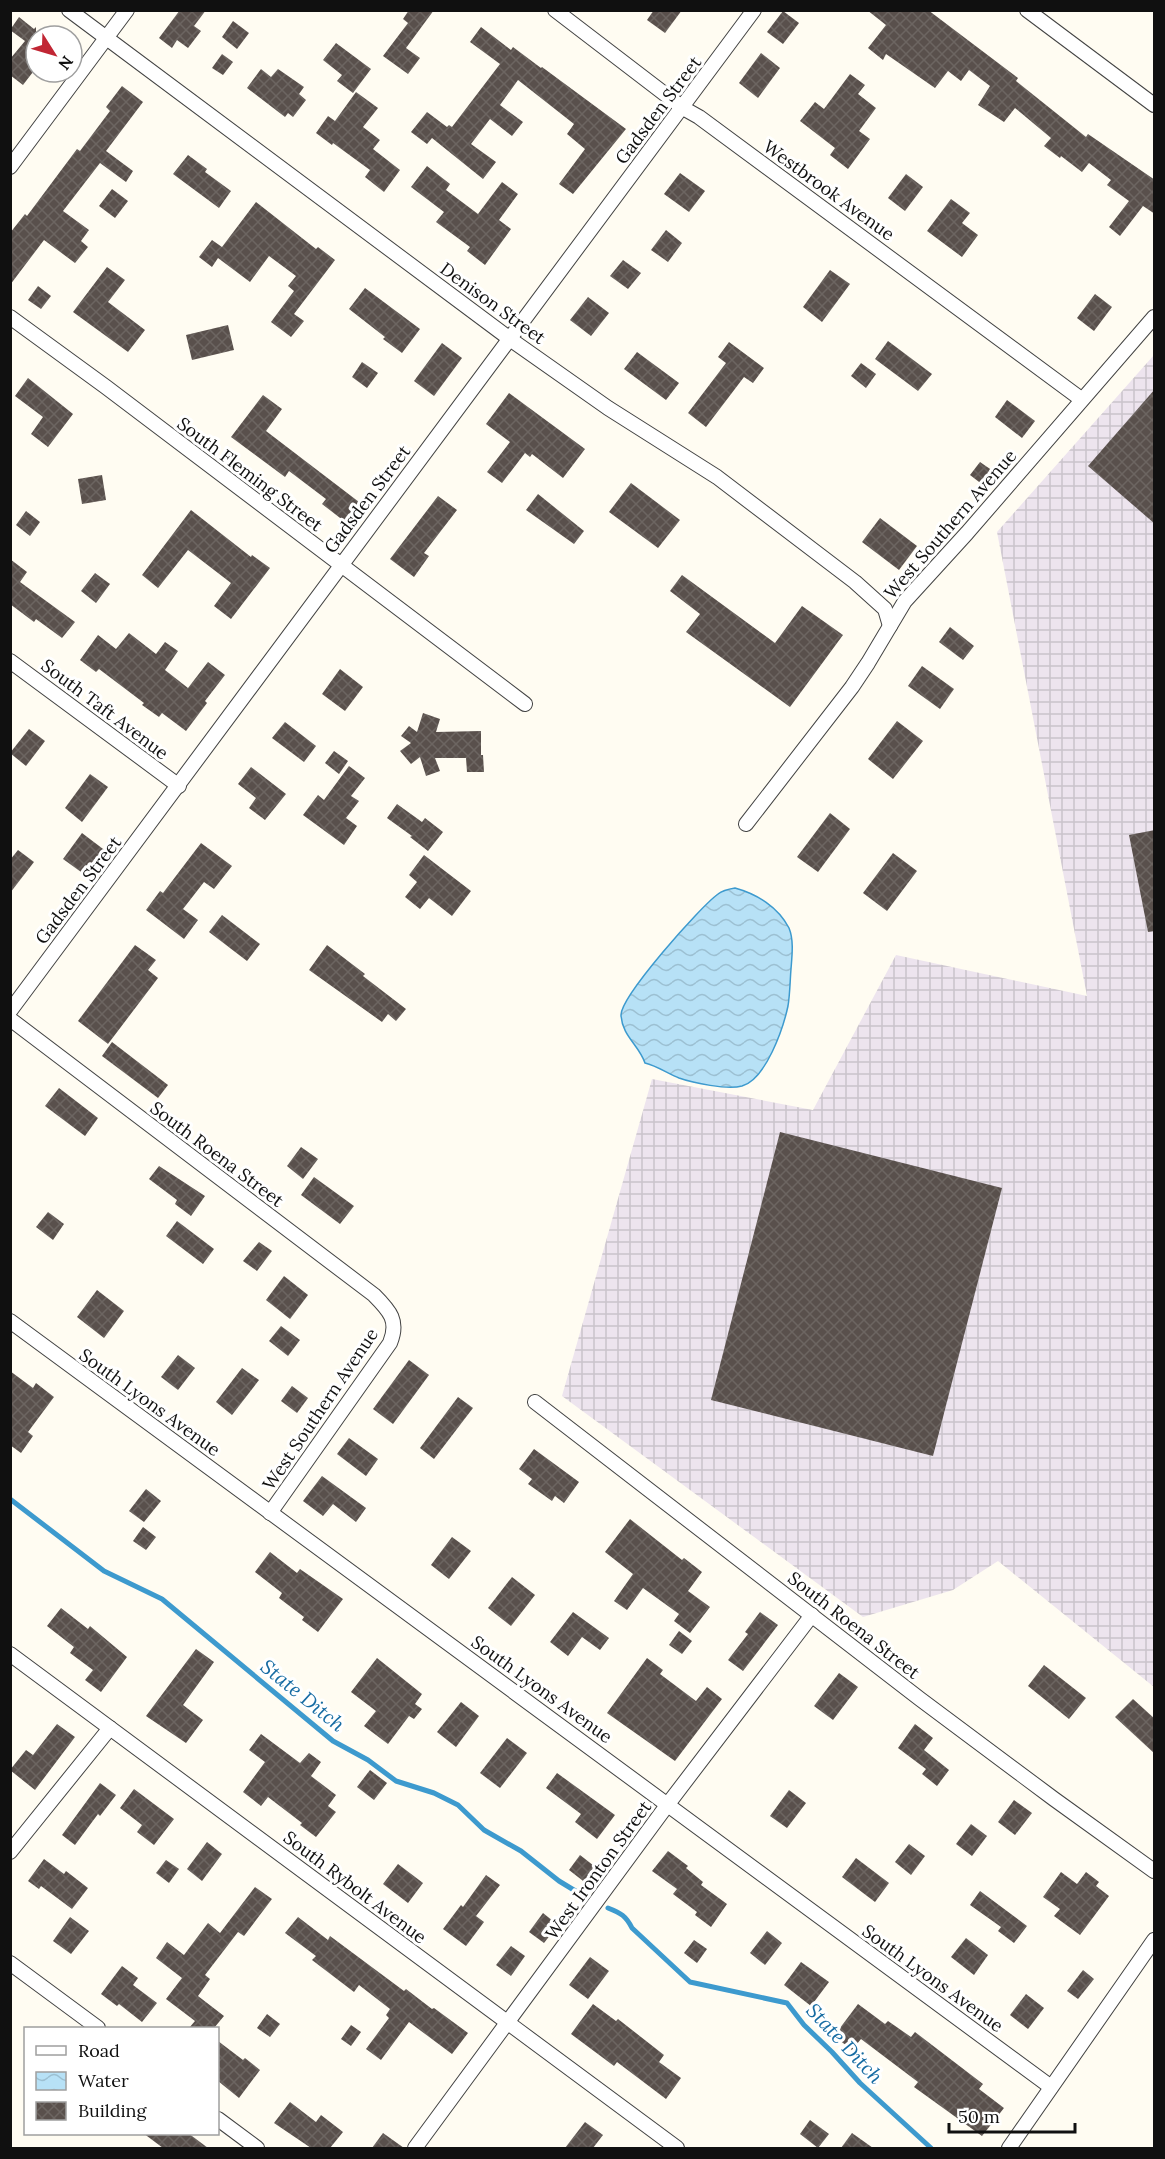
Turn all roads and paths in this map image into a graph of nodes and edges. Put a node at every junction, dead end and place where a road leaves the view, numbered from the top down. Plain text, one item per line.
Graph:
1 (69, 10) edge
2 (127, 10) edge
3 (555, 10) edge
4 (754, 10) edge
5 (1027, 10) edge
6 (106, 38) junction
7 (1155, 105) edge
8 (683, 108) junction
9 (10, 167) edge
10 (10, 317) edge
11 (1155, 317) edge
12 (510, 339) junction
13 (1082, 399) junction
14 (340, 565) junction
15 (890, 626) junction
16 (10, 661) edge
17 (525, 704) dead end
18 (179, 786) junction
19 (746, 824) dead end
20 (10, 1011) edge
21 (10, 1019) edge
22 (10, 1321) edge
23 (394, 1324) joint
24 (535, 1402) dead end
25 (270, 1513) junction
26 (812, 1615) junction
27 (10, 1654) edge
28 (111, 1728) junction
29 (668, 1804) junction
30 (10, 1852) edge
31 (1155, 1871) edge
32 (1155, 1940) edge
33 (10, 1963) edge
34 (508, 2023) junction
35 (97, 2027) edge
36 (1051, 2088) junction
37 (219, 2120) edge
38 (257, 2148) edge
39 (416, 2148) edge
40 (677, 2148) edge
41 (1008, 2148) edge

1 - 6 street, Denison Street
2 - 6 street
3 - 8 street, Westbrook Avenue
4 - 8 street, Gadsden Street
5 - 7 street
6 - 9 street
6 - 12 street, Denison Street
8 - 12 street, Gadsden Street
8 - 13 street, Westbrook Avenue
10 - 14 street, South Fleming Street
11 - 13 street, West Southern Avenue
12 - 14 street, Gadsden Street
12 - 15 street, Denison Street
13 - 15 street, West Southern Avenue
14 - 17 street, South Fleming Street
14 - 18 street, Gadsden Street
15 - 19 street, West Southern Avenue
16 - 18 street, South Taft Avenue
18 - 20 street, Gadsden Street
21 - 23 street, South Roena Street
22 - 25 street, South Lyons Avenue
23 - 25 street, West Southern Avenue
24 - 26 street, South Roena Street
25 - 29 street, South Lyons Avenue
26 - 29 street, West Ironton Street
26 - 31 street, South Roena Street
27 - 28 street, South Rybolt Avenue
28 - 30 street
28 - 34 street, South Rybolt Avenue
29 - 34 street, West Ironton Street
29 - 36 street, South Lyons Avenue
32 - 36 street
33 - 35 street
34 - 39 street, West Ironton Street
34 - 40 street, South Rybolt Avenue
36 - 41 street
37 - 38 street

